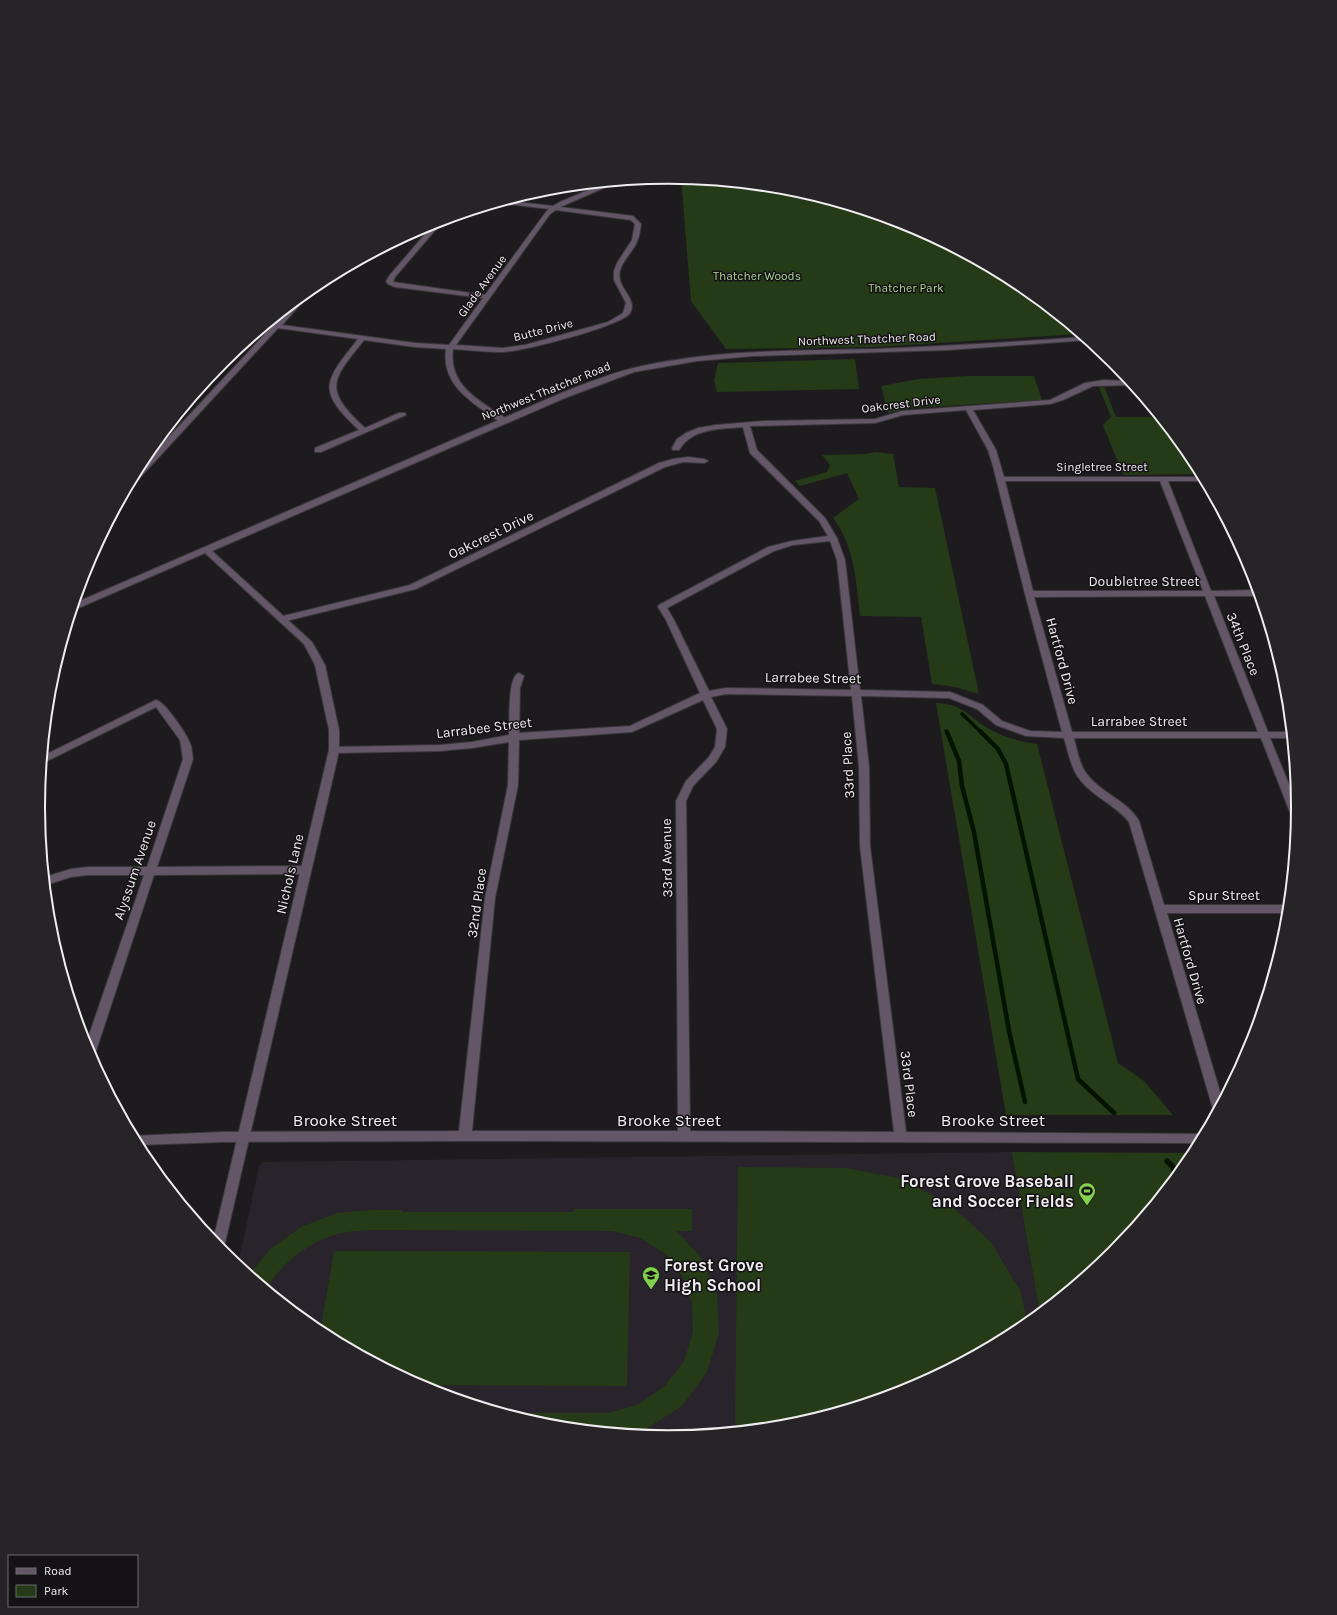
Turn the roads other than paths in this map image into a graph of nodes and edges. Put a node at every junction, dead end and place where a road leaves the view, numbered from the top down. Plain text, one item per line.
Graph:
1 (601, 188) edge
2 (515, 203) edge
3 (555, 208) junction
4 (430, 232) edge
5 (487, 297) junction
6 (289, 313) edge
7 (277, 326) junction
8 (362, 338) junction
9 (1080, 339) edge
10 (450, 348) junction
11 (1124, 383) edge
12 (968, 408) junction
13 (402, 414) dead end
14 (504, 421) junction
15 (746, 424) junction
16 (363, 430) junction
17 (676, 448) dead end
18 (318, 450) dead end
19 (704, 461) dead end
20 (149, 463) edge
21 (1000, 479) junction
22 (1163, 479) junction
23 (1198, 479) edge
24 (833, 538) junction
25 (206, 550) junction
26 (1208, 593) junction
27 (1254, 593) edge
28 (1029, 594) junction
29 (79, 605) edge
30 (282, 619) junction
31 (519, 676) dead end
32 (856, 693) junction
33 (704, 695) junction
34 (1067, 735) junction
35 (1264, 735) junction
36 (1288, 735) edge
37 (515, 737) junction
38 (334, 750) junction
39 (47, 758) edge
40 (1292, 805) edge
41 (149, 870) junction
42 (305, 870) junction
43 (49, 880) edge
44 (1160, 908) junction
45 (1284, 909) edge
46 (92, 1045) edge
47 (1217, 1103) edge
48 (464, 1136) junction
49 (244, 1137) junction
50 (684, 1137) junction
51 (901, 1137) junction
52 (1197, 1138) edge
53 (141, 1140) edge
54 (220, 1239) edge

1 - 3 street, Glade Avenue
2 - 3 street, Butte Drive
3 - 5 street, Glade Avenue
3 - 10 street, Butte Drive
4 - 5 street
5 - 10 street, Glade Avenue
6 - 7 street
7 - 8 street, Butte Drive
7 - 20 street
8 - 10 street, Butte Drive
8 - 16 street
9 - 14 street, Northwest Thatcher Road
10 - 14 street
11 - 12 street, Oakcrest Drive
12 - 15 street, Oakcrest Drive
12 - 21 street, Hartford Drive
13 - 16 street
14 - 25 street, Northwest Thatcher Road
15 - 17 street, Oakcrest Drive
15 - 24 street, 33rd Place
16 - 18 street
19 - 30 street, Oakcrest Drive
21 - 22 street, Singletree Street
21 - 28 street, Hartford Drive
22 - 23 street, Singletree Street
22 - 26 street, 34th Place
24 - 32 street, 33rd Place
24 - 33 street, 33rd Avenue
25 - 29 street, Northwest Thatcher Road
25 - 30 street, Nichols Lane
26 - 27 street, Doubletree Street
26 - 28 street, Doubletree Street
26 - 35 street, 34th Place
28 - 34 street, Hartford Drive
30 - 38 street, Nichols Lane
31 - 37 street, 32nd Place
32 - 33 street, Larrabee Street
32 - 34 street, Larrabee Street
32 - 51 street, 33rd Place
33 - 37 street, Larrabee Street
33 - 50 street, 33rd Avenue
34 - 35 street, Larrabee Street
34 - 44 street, Hartford Drive
35 - 36 street, Larrabee Street
35 - 40 street, 34th Place
37 - 38 street, Larrabee Street
37 - 48 street, 32nd Place
38 - 42 street, Nichols Lane
39 - 41 street, Alyssum Avenue
41 - 42 street
41 - 43 street
41 - 46 street, Alyssum Avenue
42 - 49 street, Nichols Lane
44 - 45 street, Spur Street
44 - 47 street, Hartford Drive
48 - 49 street, Brooke Street
48 - 50 street, Brooke Street
49 - 53 street, Brooke Street
49 - 54 street, Nichols Lane
50 - 51 street, Brooke Street
51 - 52 street, Brooke Street

